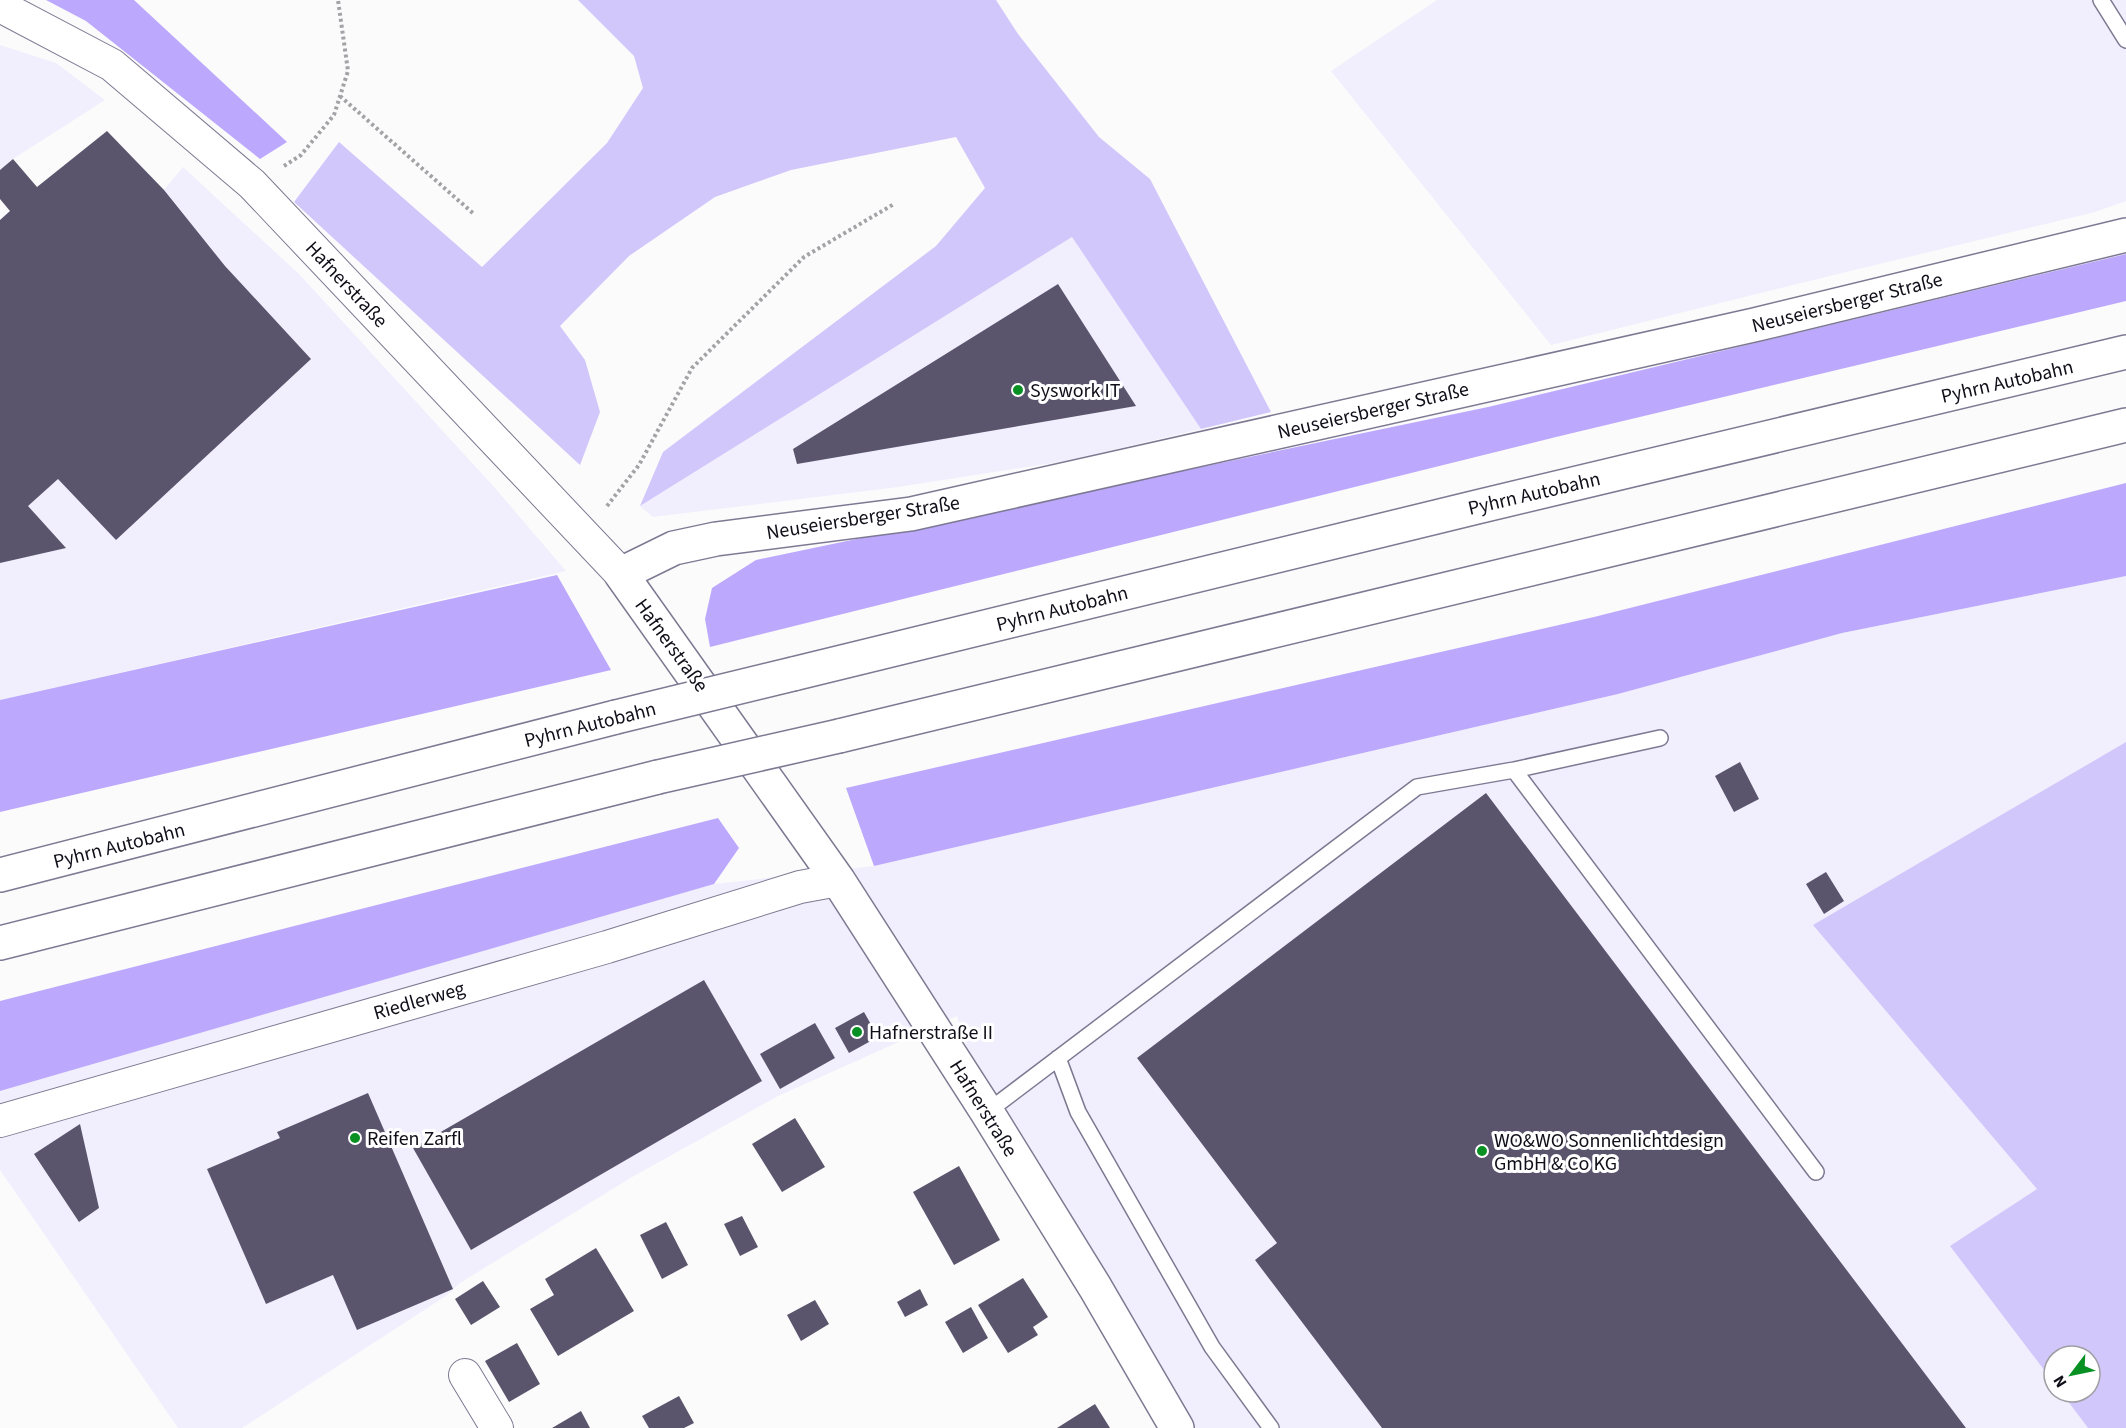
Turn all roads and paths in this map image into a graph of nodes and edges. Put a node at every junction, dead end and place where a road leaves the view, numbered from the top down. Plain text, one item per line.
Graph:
1 (338, 0) edge
2 (2101, 0) edge
3 (1, 8) edge
4 (2126, 40) edge
5 (340, 96) junction
6 (252, 184) junction
7 (894, 204) dead end
8 (475, 215) dead end
9 (2126, 235) edge
10 (2126, 352) edge
11 (2126, 425) edge
12 (582, 533) junction
13 (621, 574) junction
14 (1660, 738) dead end
15 (1514, 770) junction
16 (0, 875) edge
17 (838, 880) junction
18 (0, 942) edge
19 (1058, 1058) junction
20 (987, 1112) junction
21 (0, 1120) edge
22 (1816, 1172) dead end
23 (465, 1375) dead end
24 (497, 1428) edge
25 (1177, 1428) edge
26 (1271, 1428) edge

1 - 5 path
2 - 4 lane
3 - 6 street, Hafnerstraße
5 - 6 path
5 - 8 path
6 - 12 street, Hafnerstraße
7 - 12 path
9 - 13 main road, Neuseiersberger Straße
10 - 16 main road, Pyhrn Autobahn, bridge
11 - 18 main road, bridge
12 - 13 street, Hafnerstraße
13 - 17 main road, Hafnerstraße
14 - 15 lane
15 - 19 lane
15 - 22 lane
17 - 20 main road, Hafnerstraße
17 - 21 street, Riedlerweg
19 - 20 lane
19 - 26 lane
20 - 25 main road, Hafnerstraße
23 - 24 street

